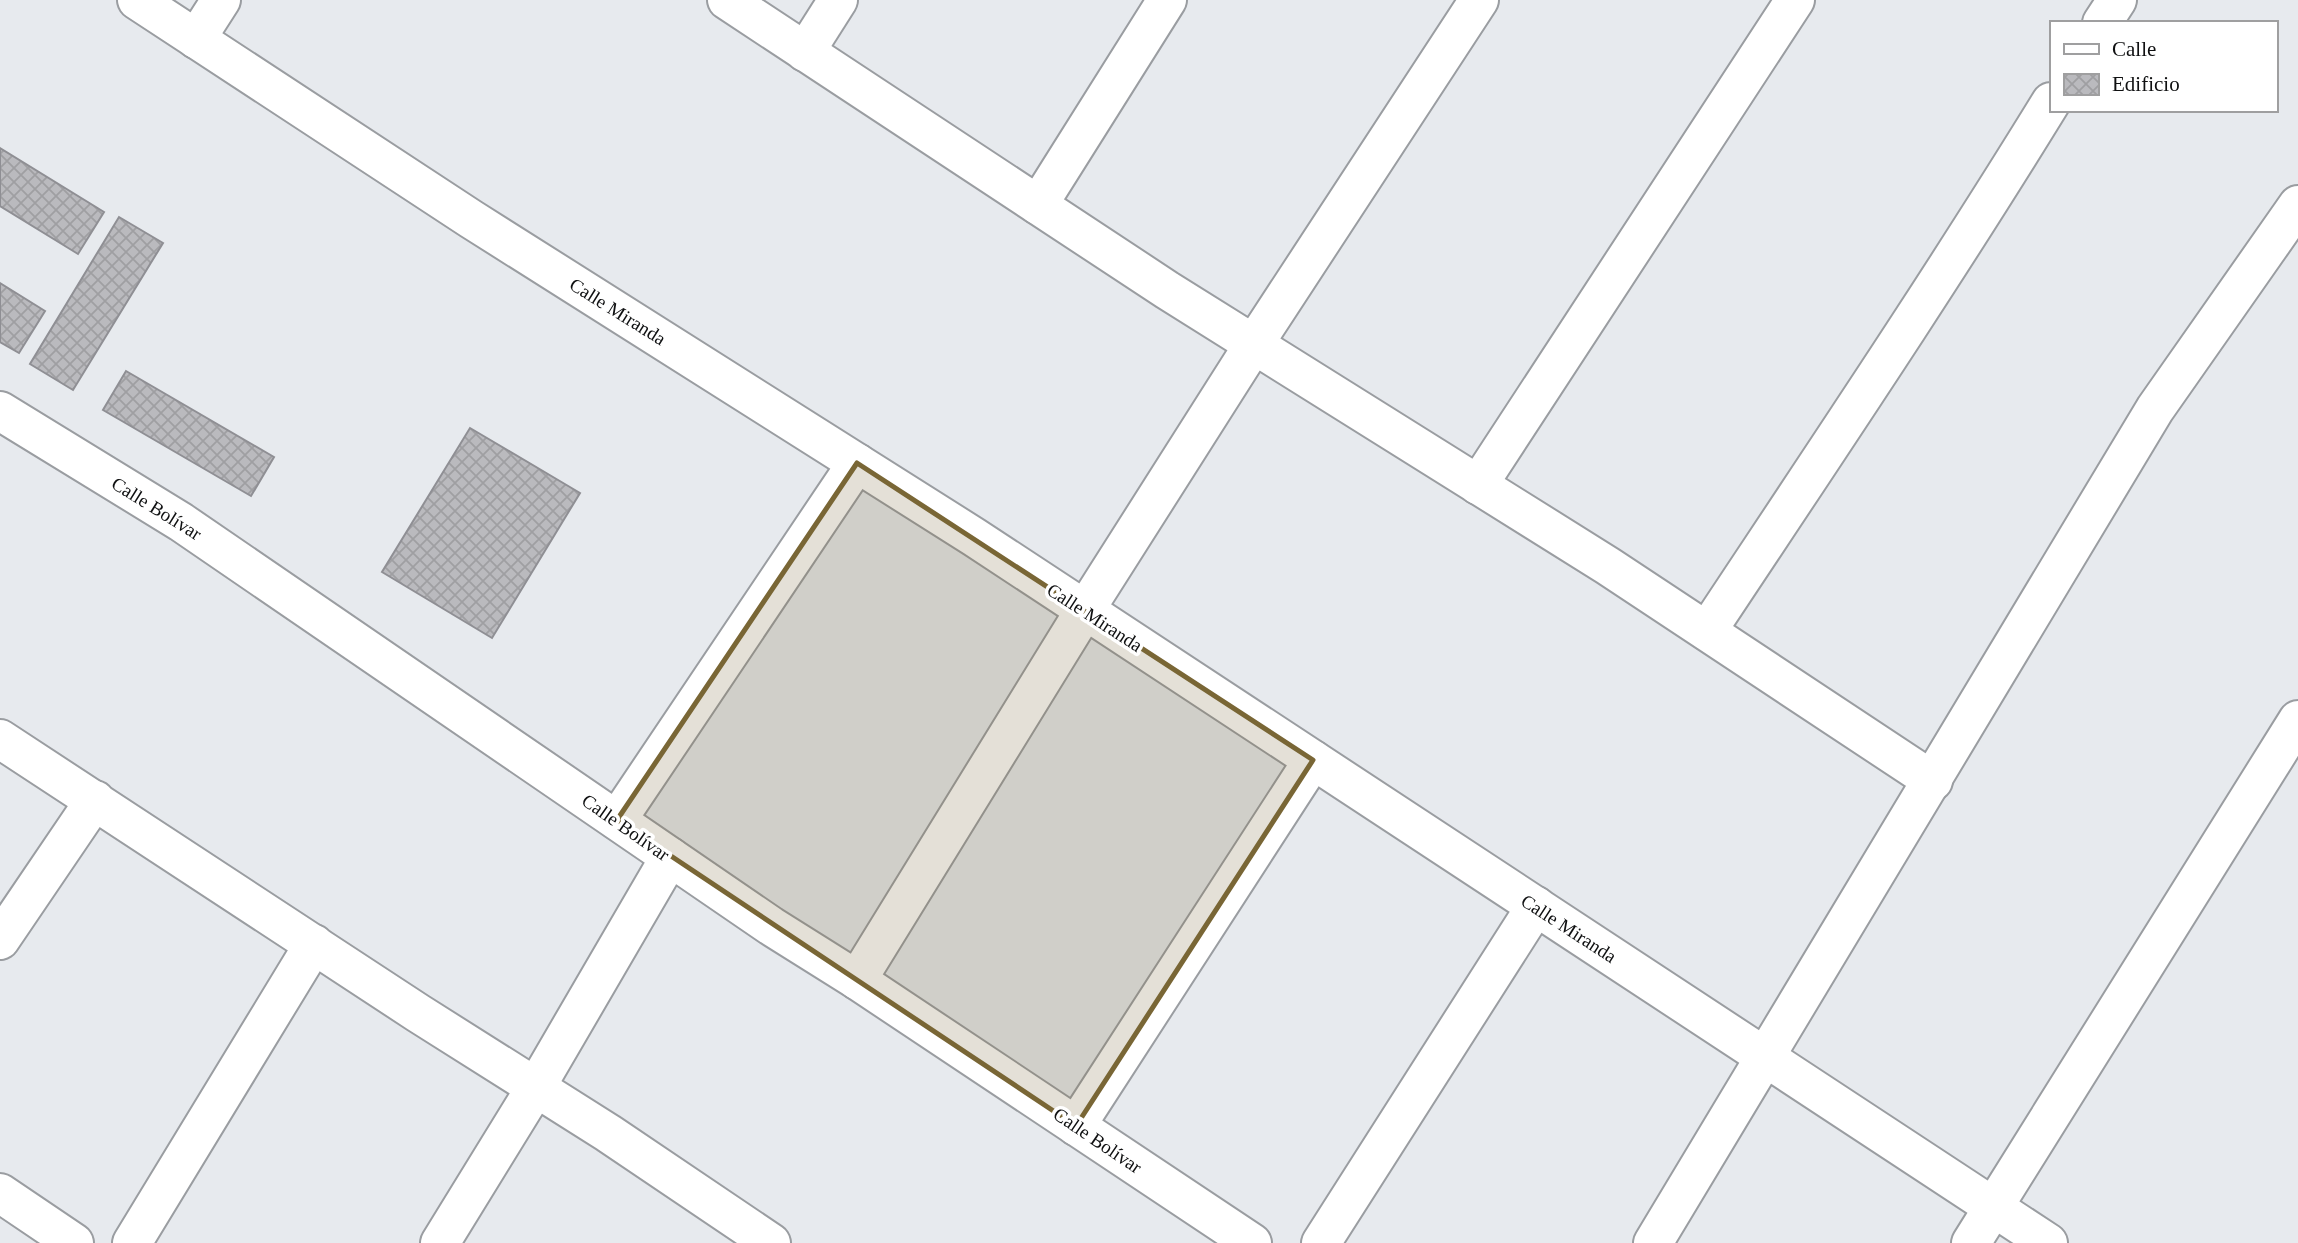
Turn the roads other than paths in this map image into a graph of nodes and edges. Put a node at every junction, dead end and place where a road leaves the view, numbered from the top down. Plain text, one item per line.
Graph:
1 (136, 0) edge
2 (221, 0) edge
3 (727, 0) edge
4 (838, 0) edge
5 (1167, 0) edge
6 (1479, 0) edge
7 (1795, 0) edge
8 (2117, 0) edge
9 (2103, 21) edge
10 (196, 39) junction
11 (805, 52) junction
12 (2050, 104) edge
13 (1038, 205) junction
14 (2298, 205) edge
15 (1254, 344) junction
16 (0, 411) edge
17 (857, 463) junction
18 (1478, 485) junction
19 (1084, 610) junction
20 (1707, 631) junction
21 (2298, 720) edge
22 (0, 739) edge
23 (1313, 760) junction
24 (1933, 781) junction
25 (95, 800) junction
26 (617, 820) junction
27 (670, 857) junction
28 (1536, 906) junction
29 (0, 940) edge
30 (314, 944) junction
31 (857, 980) junction
32 (1765, 1057) junction
33 (536, 1087) junction
34 (1076, 1126) junction
35 (0, 1193) edge
36 (1993, 1206) junction
37 (755, 1239) edge
38 (74, 1243) edge
39 (132, 1243) edge
40 (440, 1243) edge
41 (1252, 1243) edge
42 (1321, 1243) edge
43 (1653, 1243) edge
44 (1971, 1243) edge
45 (2048, 1243) edge

1 - 10 street, Calle Miranda
2 - 10 street
3 - 11 street
4 - 11 street
5 - 13 street
6 - 15 street
7 - 18 street
8 - 9 street
10 - 17 street, Calle Miranda
11 - 13 street
12 - 20 street
13 - 15 street
14 - 24 street
15 - 18 street
15 - 19 street
16 - 26 street, Calle Bolívar
17 - 19 street, Calle Miranda
17 - 26 street
18 - 20 street
19 - 23 street, Calle Miranda
19 - 31 street
20 - 24 street
21 - 36 street
22 - 25 street
23 - 28 street, Calle Miranda
23 - 34 street
24 - 32 street
25 - 29 street
25 - 30 street
26 - 27 street, Calle Bolívar
27 - 31 street, Calle Bolívar
27 - 33 street
28 - 32 street, Calle Miranda
28 - 42 street
30 - 33 street
30 - 39 street
31 - 34 street, Calle Bolívar
32 - 36 street, Calle Miranda
32 - 43 street
33 - 37 street
33 - 40 street
34 - 41 street, Calle Bolívar
35 - 38 street
36 - 44 street
36 - 45 street, Calle Miranda

